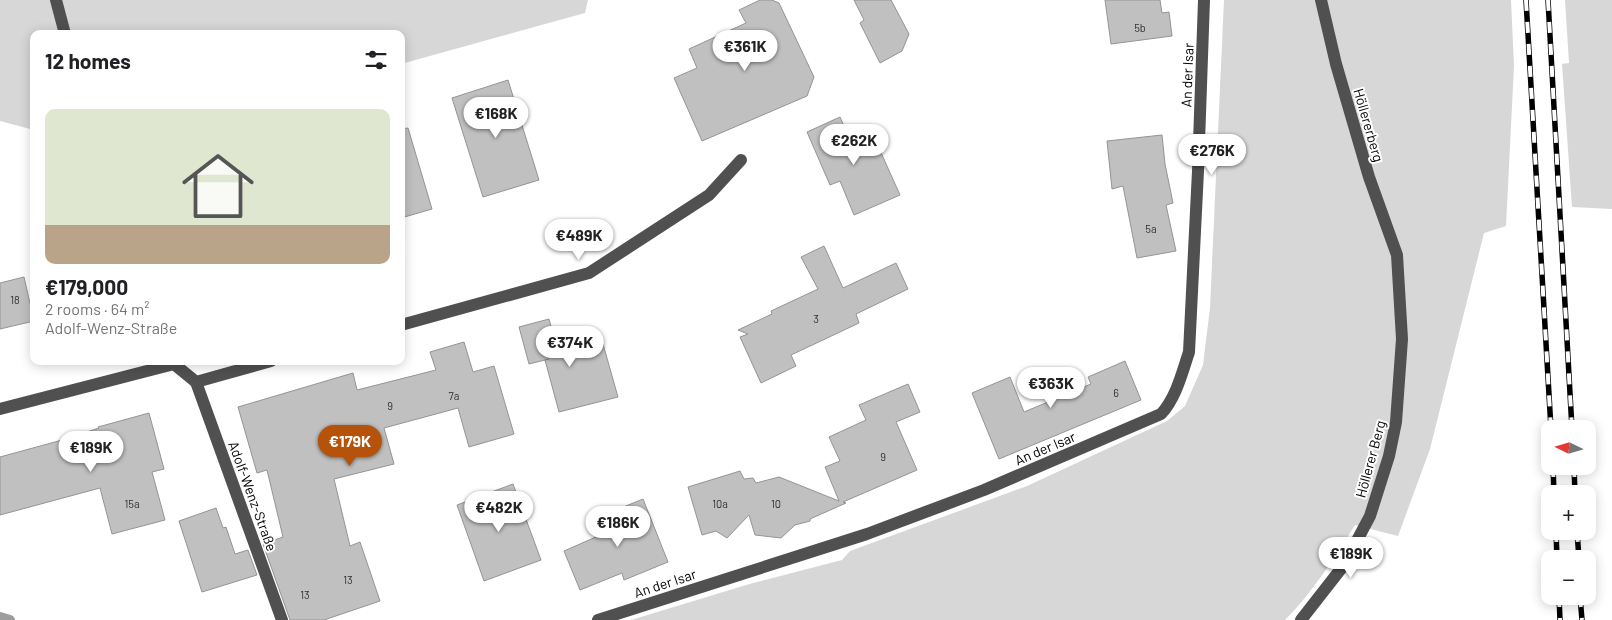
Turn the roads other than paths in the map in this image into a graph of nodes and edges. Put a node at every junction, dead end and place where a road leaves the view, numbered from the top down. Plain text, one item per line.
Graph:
1 (56, 0) edge
2 (1204, 0) edge
3 (1321, 0) edge
4 (65, 30) edge
5 (741, 160) dead end
6 (1398, 255) joint
7 (405, 324) edge
8 (166, 365) edge
9 (176, 365) edge
10 (257, 365) edge
11 (196, 382) junction
12 (0, 409) edge
13 (282, 620) edge
14 (598, 620) edge
15 (1301, 620) edge

1 - 4 street
2 - 14 street, An der Isar
3 - 6 street, Höllererberg
5 - 7 street
6 - 15 street, Höllerer Berg
8 - 12 street
9 - 11 street
10 - 11 street
11 - 13 street, Adolf-Wenz-Straße

